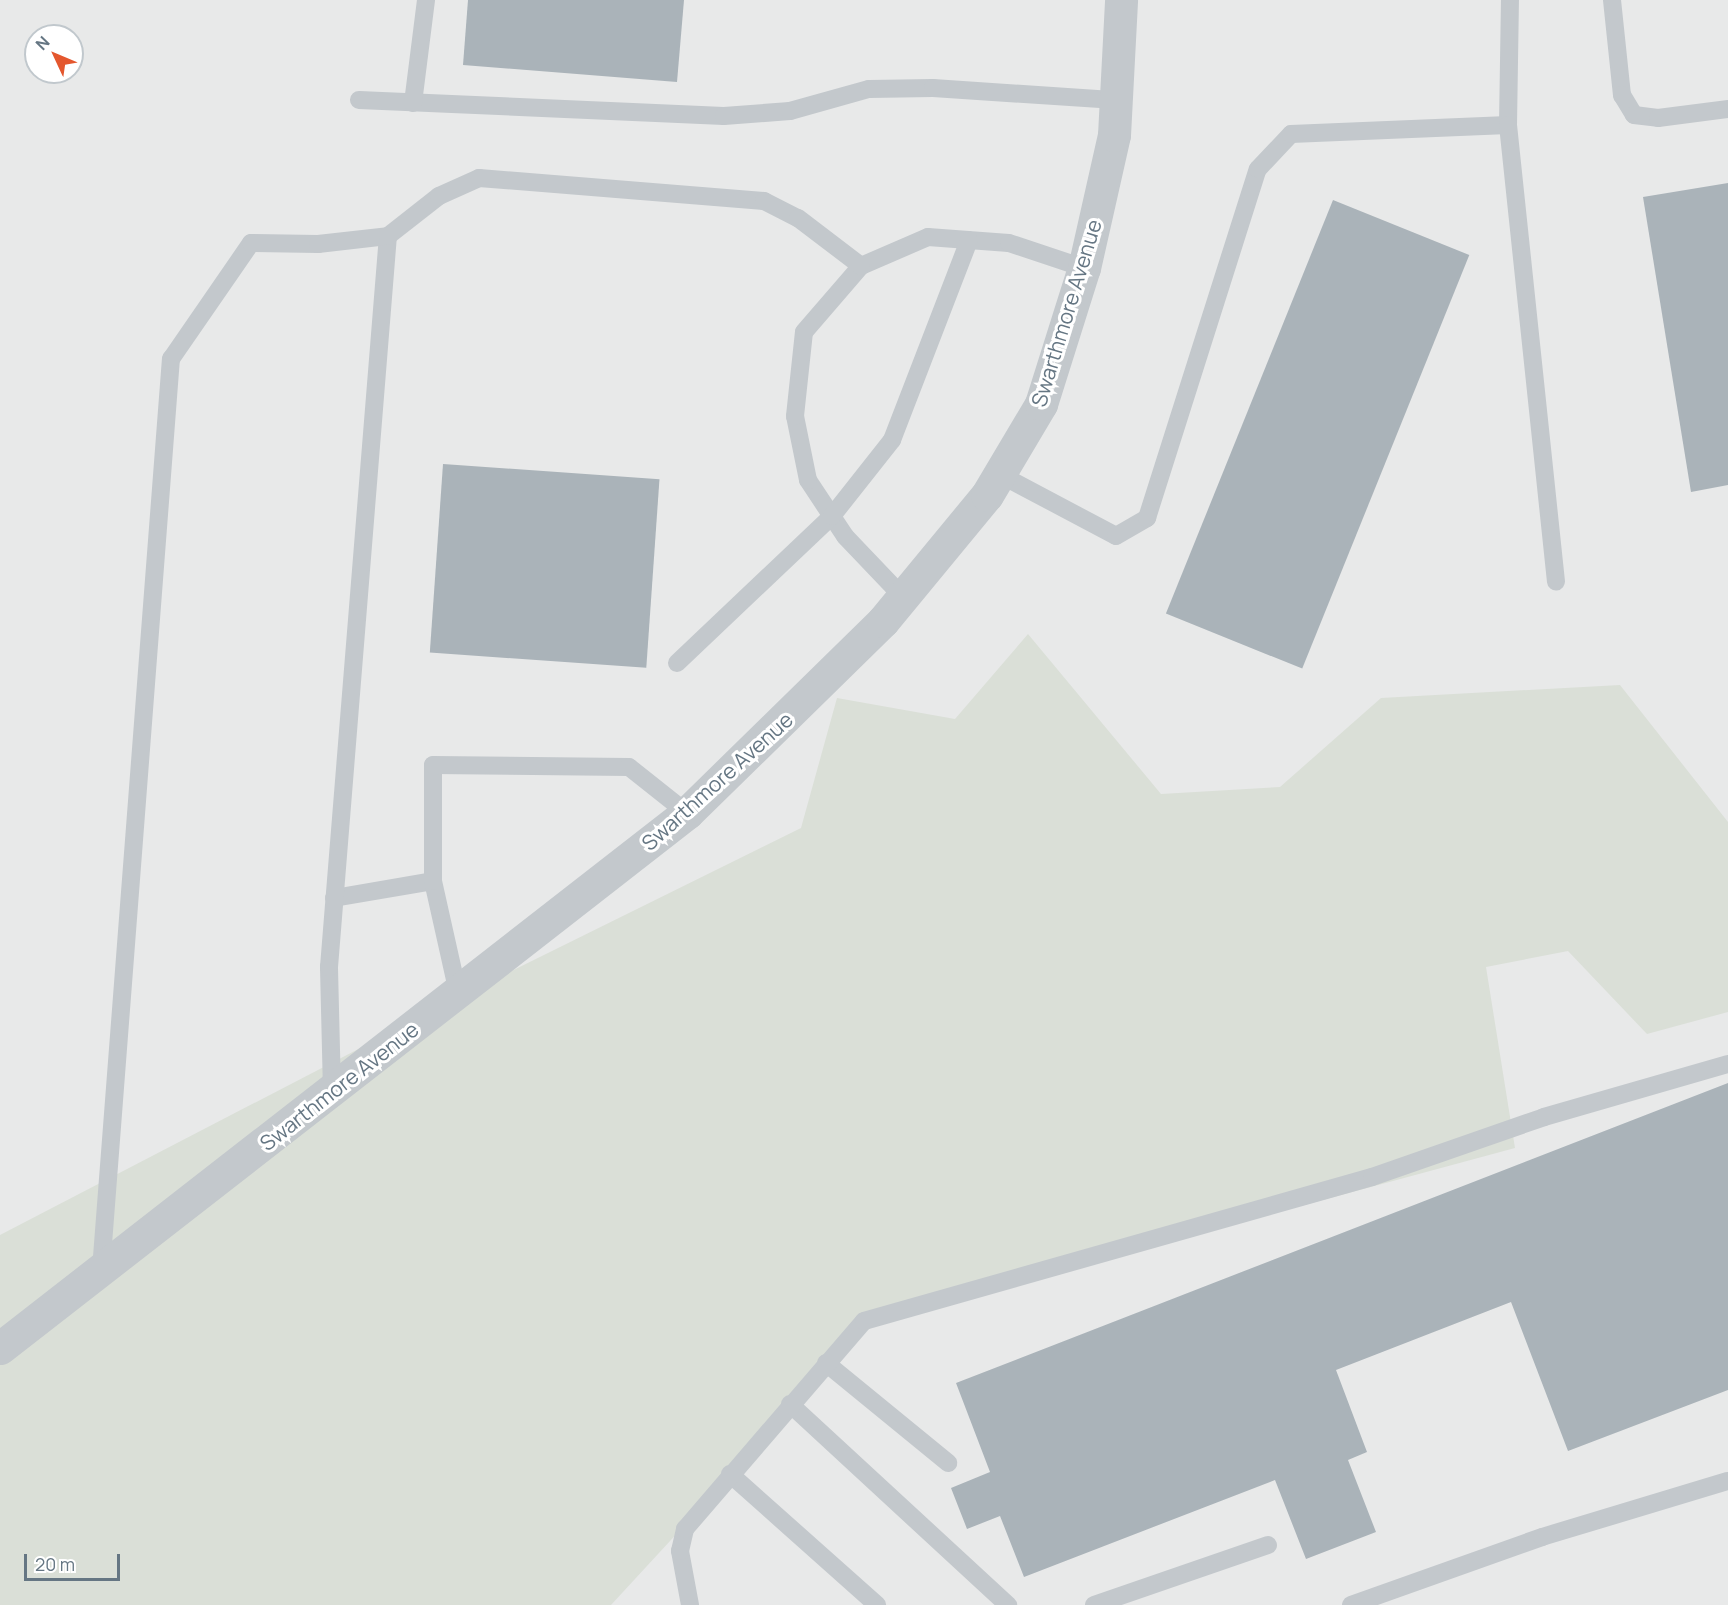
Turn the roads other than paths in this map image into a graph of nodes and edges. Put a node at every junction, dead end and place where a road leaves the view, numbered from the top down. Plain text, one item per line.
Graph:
1 (426, 0) edge
2 (1121, 0) edge
3 (1510, 0) edge
4 (1612, 0) edge
5 (359, 100) dead end
6 (1116, 100) junction
7 (413, 103) junction
8 (1728, 109) edge
9 (1508, 125) junction
10 (388, 236) junction
11 (969, 240) junction
12 (861, 266) junction
13 (1084, 268) junction
14 (999, 474) junction
15 (832, 516) junction
16 (1556, 581) dead end
17 (903, 597) junction
18 (677, 663) dead end
19 (687, 813) junction
20 (433, 881) junction
21 (334, 898) junction
22 (458, 993) junction
23 (1728, 1064) edge
24 (332, 1091) junction
25 (101, 1270) junction
26 (0, 1348) edge
27 (826, 1363) junction
28 (790, 1404) junction
29 (948, 1463) dead end
30 (730, 1474) junction
31 (1728, 1480) edge
32 (1268, 1545) dead end
33 (690, 1605) edge
34 (876, 1605) edge
35 (1008, 1605) edge
36 (1094, 1605) edge
37 (1350, 1605) edge

1 - 7 lane
2 - 6 street, Swarthmore Avenue
3 - 9 lane
4 - 8 lane
5 - 7 lane
6 - 7 lane
6 - 13 street, Swarthmore Avenue
9 - 14 lane
9 - 16 lane
10 - 12 lane
10 - 21 lane
10 - 25 lane
11 - 12 lane
11 - 13 lane
11 - 15 lane
12 - 15 lane
13 - 14 street, Swarthmore Avenue
14 - 17 street, Swarthmore Avenue
15 - 17 lane
15 - 18 lane
17 - 19 street, Swarthmore Avenue
19 - 20 lane
19 - 22 street, Swarthmore Avenue
20 - 21 lane
20 - 22 lane
21 - 24 lane
22 - 24 street, Swarthmore Avenue
23 - 27 lane
24 - 25 street, Swarthmore Avenue
25 - 26 street, Swarthmore Avenue
27 - 28 lane
27 - 29 lane
28 - 30 lane
28 - 35 lane
30 - 33 lane
30 - 34 lane
31 - 37 lane
32 - 36 lane

